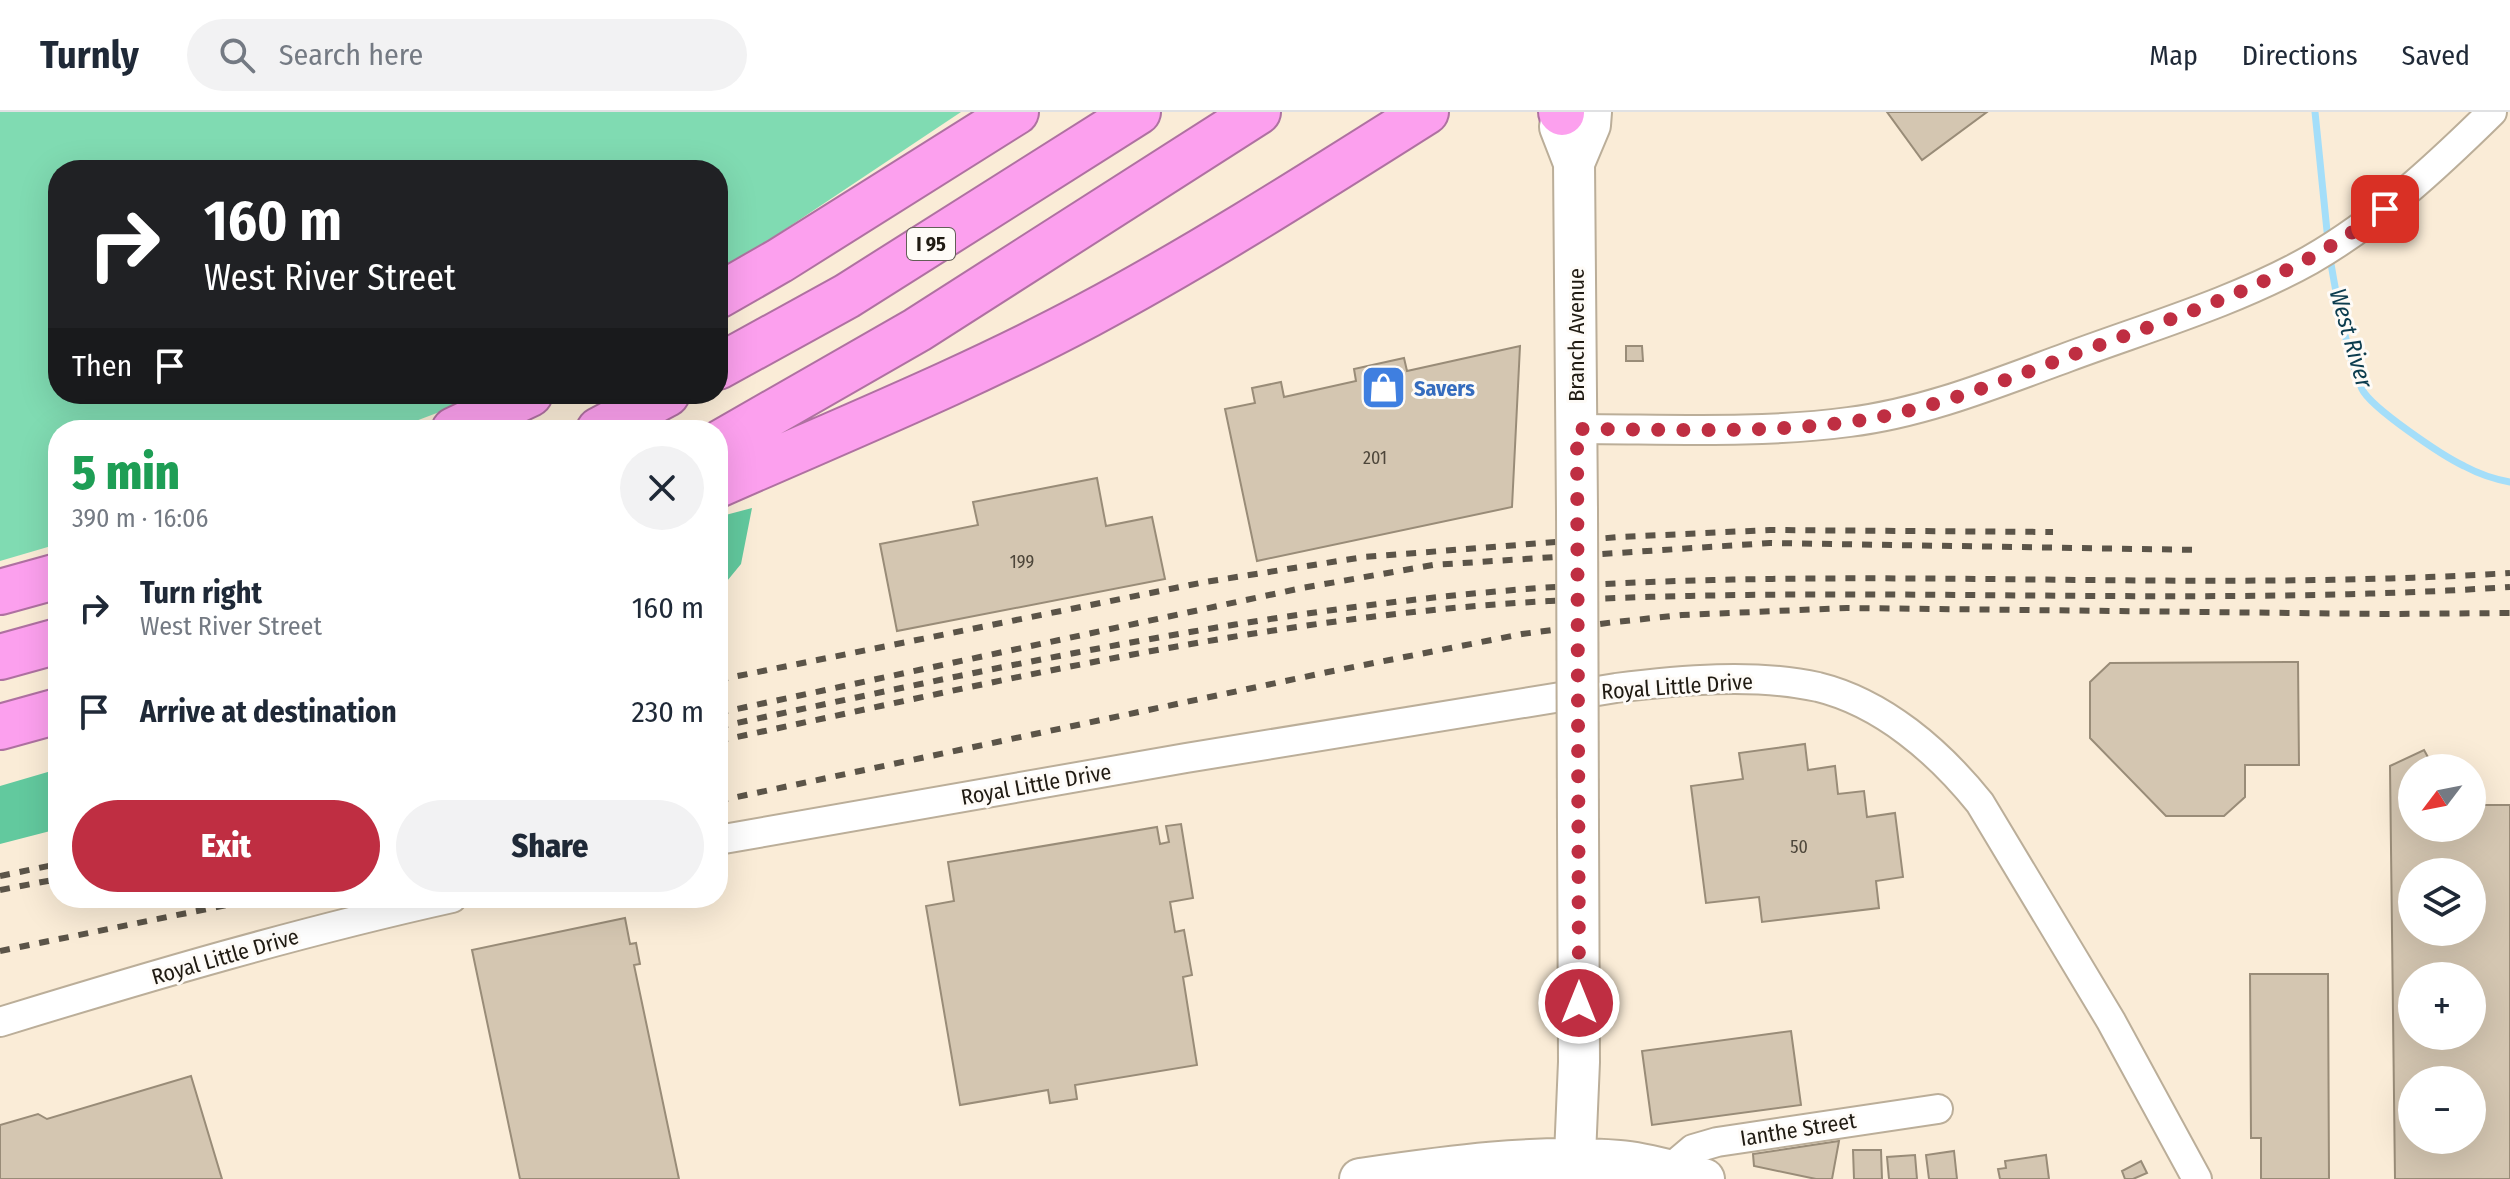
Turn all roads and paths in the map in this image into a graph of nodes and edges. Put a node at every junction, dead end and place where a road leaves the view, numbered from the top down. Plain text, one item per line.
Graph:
1 (1016, 112) edge
2 (1138, 112) edge
3 (1258, 112) edge
4 (1426, 112) edge
5 (1562, 112) edge
6 (1591, 112) edge
7 (2492, 112) edge
8 (1574, 163) junction
9 (728, 290) edge
10 (728, 361) edge
11 (509, 404) edge
12 (648, 404) edge
13 (475, 420) edge
14 (618, 420) edge
15 (1577, 429) junction
16 (728, 438) edge
17 (728, 481) edge
18 (48, 579) edge
19 (0, 592) edge
20 (48, 644) edge
21 (0, 657) edge
22 (48, 714) edge
23 (0, 727) edge
24 (728, 838) edge
25 (407, 908) edge
26 (0, 1022) edge
27 (1938, 1109) dead end
28 (1574, 1169) edge
29 (1685, 1175) edge
30 (1360, 1179) edge
31 (2197, 1179) edge

1 - 9 highway
2 - 10 highway, I 95
3 - 16 highway
4 - 17 highway
5 - 8 main road, Branch Avenue
6 - 8 main road, Branch Avenue
7 - 15 street
8 - 15 main road, Branch Avenue
11 - 13 highway
12 - 14 highway
15 - 28 main road, Branch Avenue, bridge
18 - 19 highway
20 - 21 highway
22 - 23 highway
24 - 31 street, Royal Little Drive
25 - 26 street, Royal Little Drive
27 - 29 street, Ianthe Street
28 - 29 main road
28 - 30 main road

